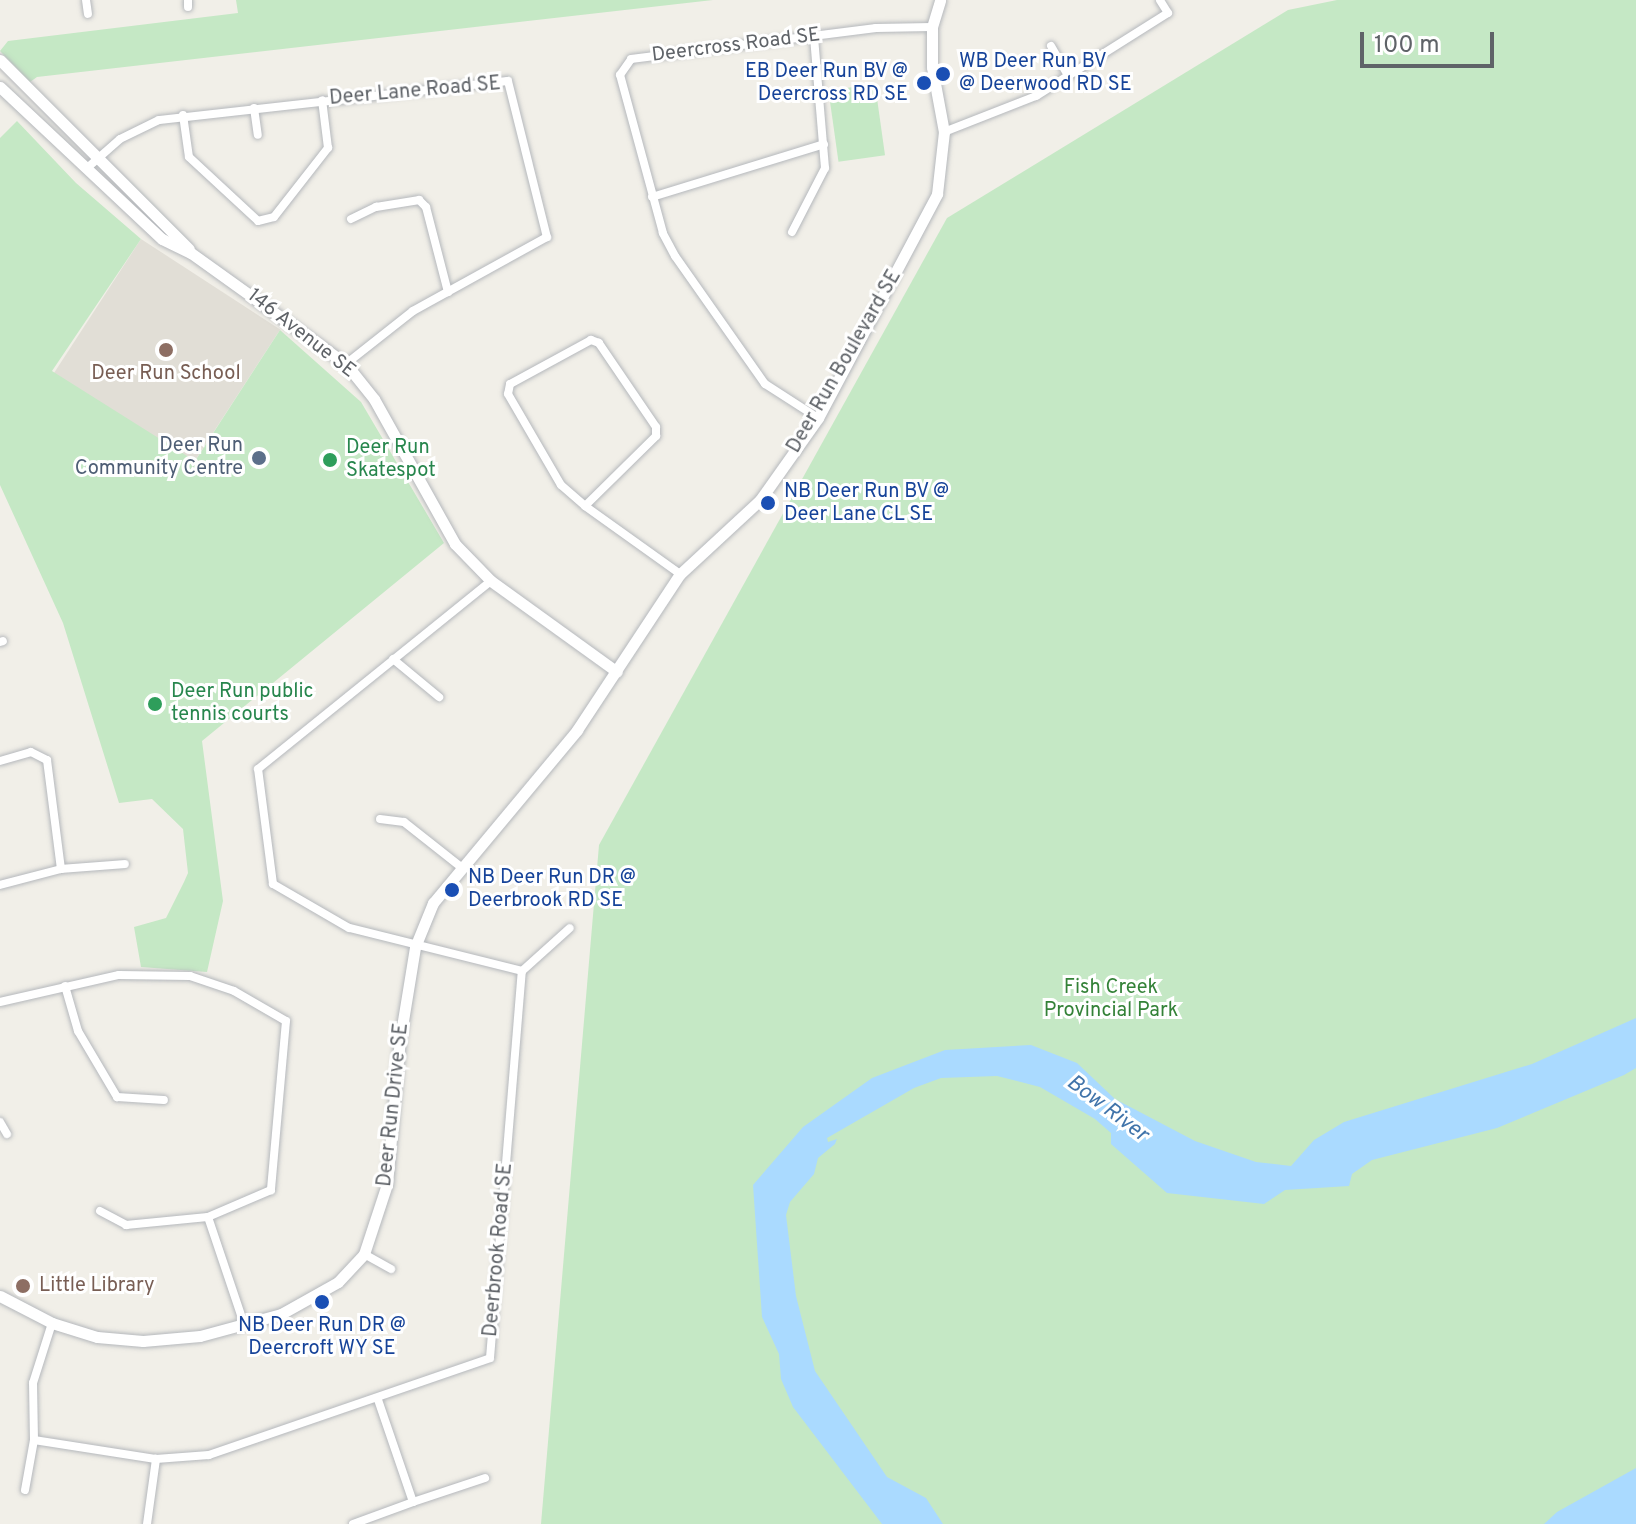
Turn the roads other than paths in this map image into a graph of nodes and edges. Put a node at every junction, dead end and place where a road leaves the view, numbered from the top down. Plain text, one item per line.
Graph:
1 (86, 0) edge
2 (940, 0) edge
3 (1160, 0) edge
4 (88, 14) dead end
5 (932, 27) junction
6 (814, 37) junction
7 (1051, 46) dead end
8 (0, 60) edge
9 (1068, 75) junction
10 (0, 87) edge
11 (322, 100) junction
12 (254, 108) junction
13 (183, 115) junction
14 (944, 132) junction
15 (258, 135) dead end
16 (824, 144) junction
17 (99, 155) junction
18 (86, 169) junction
19 (652, 197) junction
20 (351, 219) dead end
21 (792, 232) dead end
22 (191, 253) junction
23 (448, 292) junction
24 (346, 364) junction
25 (818, 418) junction
26 (585, 506) junction
27 (680, 574) junction
28 (491, 581) junction
29 (393, 659) junction
30 (617, 672) junction
31 (439, 697) dead end
32 (0, 761) edge
33 (380, 819) dead end
34 (125, 864) dead end
35 (461, 867) junction
36 (61, 869) junction
37 (0, 885) edge
38 (570, 928) dead end
39 (415, 947) junction
40 (522, 971) junction
41 (65, 986) junction
42 (0, 1002) edge
43 (164, 1100) dead end
44 (0, 1122) edge
45 (7, 1134) dead end
46 (100, 1211) dead end
47 (208, 1217) junction
48 (364, 1254) junction
49 (391, 1269) dead end
50 (0, 1296) edge
51 (52, 1323) junction
52 (244, 1324) junction
53 (378, 1400) junction
54 (34, 1440) junction
55 (156, 1459) junction
56 (485, 1478) dead end
57 (25, 1490) dead end
58 (413, 1502) junction
59 (147, 1524) edge
60 (353, 1524) edge

1 - 4 street
2 - 5 street, Deer Run Boulevard SE
3 - 9 street
5 - 6 street, Deercross Road SE
5 - 14 street, Deer Run Boulevard SE
6 - 16 street
6 - 19 street, Deercross Road SE
7 - 9 street
8 - 17 street, 146 Avenue SE
9 - 14 street
10 - 18 street, 146 Avenue SE
11 - 12 street, Deer Lane Road SE
11 - 13 street
11 - 23 street, Deer Lane Road SE
12 - 13 street, Deer Lane Road SE
12 - 15 street
13 - 17 street, Deer Lane Road SE
14 - 25 street, Deer Run Boulevard SE
16 - 19 street
16 - 21 street
17 - 18 street, Deer Lane Road SE
17 - 22 street, 146 Avenue SE
18 - 22 street, 146 Avenue SE
19 - 25 street, Deercross Road SE
20 - 23 street
22 - 24 street, 146 Avenue SE
23 - 24 street, Deer Lane Road SE
24 - 28 street, 146 Avenue SE
25 - 27 street, Deer Run Boulevard SE
26 - 26 street
26 - 27 street
27 - 30 street, Deer Run Boulevard SE
28 - 29 street
28 - 30 street, 146 Avenue SE
29 - 31 street
29 - 39 street
30 - 35 street, Deer Run Drive SE
32 - 36 street
33 - 35 street
34 - 36 street
35 - 39 street, Deer Run Drive SE
36 - 37 street
38 - 40 street
39 - 40 street
39 - 48 street, Deer Run Drive SE
40 - 53 street, Deerbrook Road SE
41 - 42 street
41 - 43 street
41 - 47 street
44 - 45 street
46 - 47 street
47 - 52 street
48 - 49 street
48 - 52 street, Deer Run Drive SE
50 - 51 street, Deer Run Drive SE
51 - 52 street, Deer Run Drive SE
51 - 54 street
53 - 55 street, Deerbrook Road SE
53 - 58 street
54 - 55 street, Deerbrook Road SE
54 - 57 street
55 - 59 street
56 - 58 street
58 - 60 street

